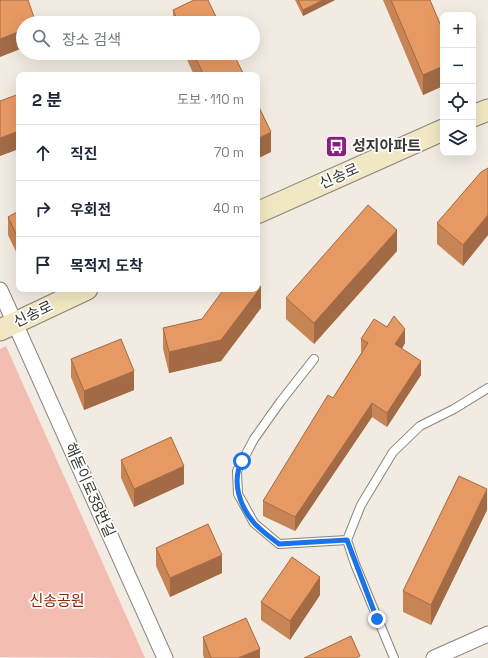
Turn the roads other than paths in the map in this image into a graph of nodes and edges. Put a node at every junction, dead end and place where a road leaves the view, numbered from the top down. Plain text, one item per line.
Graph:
1 (488, 110) edge
2 (476, 115) edge
3 (440, 131) edge
4 (260, 212) edge
5 (0, 290) edge
6 (81, 292) edge
7 (7, 326) edge
8 (314, 359) dead end
9 (488, 388) edge
10 (347, 540) junction
11 (488, 634) edge
12 (165, 658) edge
13 (394, 658) edge
14 (434, 658) edge

1 - 2 street
3 - 4 street, 신송로
5 - 7 street, 해돋이로38번길
6 - 7 street, 신송로
7 - 12 street, 해돋이로38번길
8 - 10 lane
9 - 10 lane
10 - 13 lane
11 - 14 street

